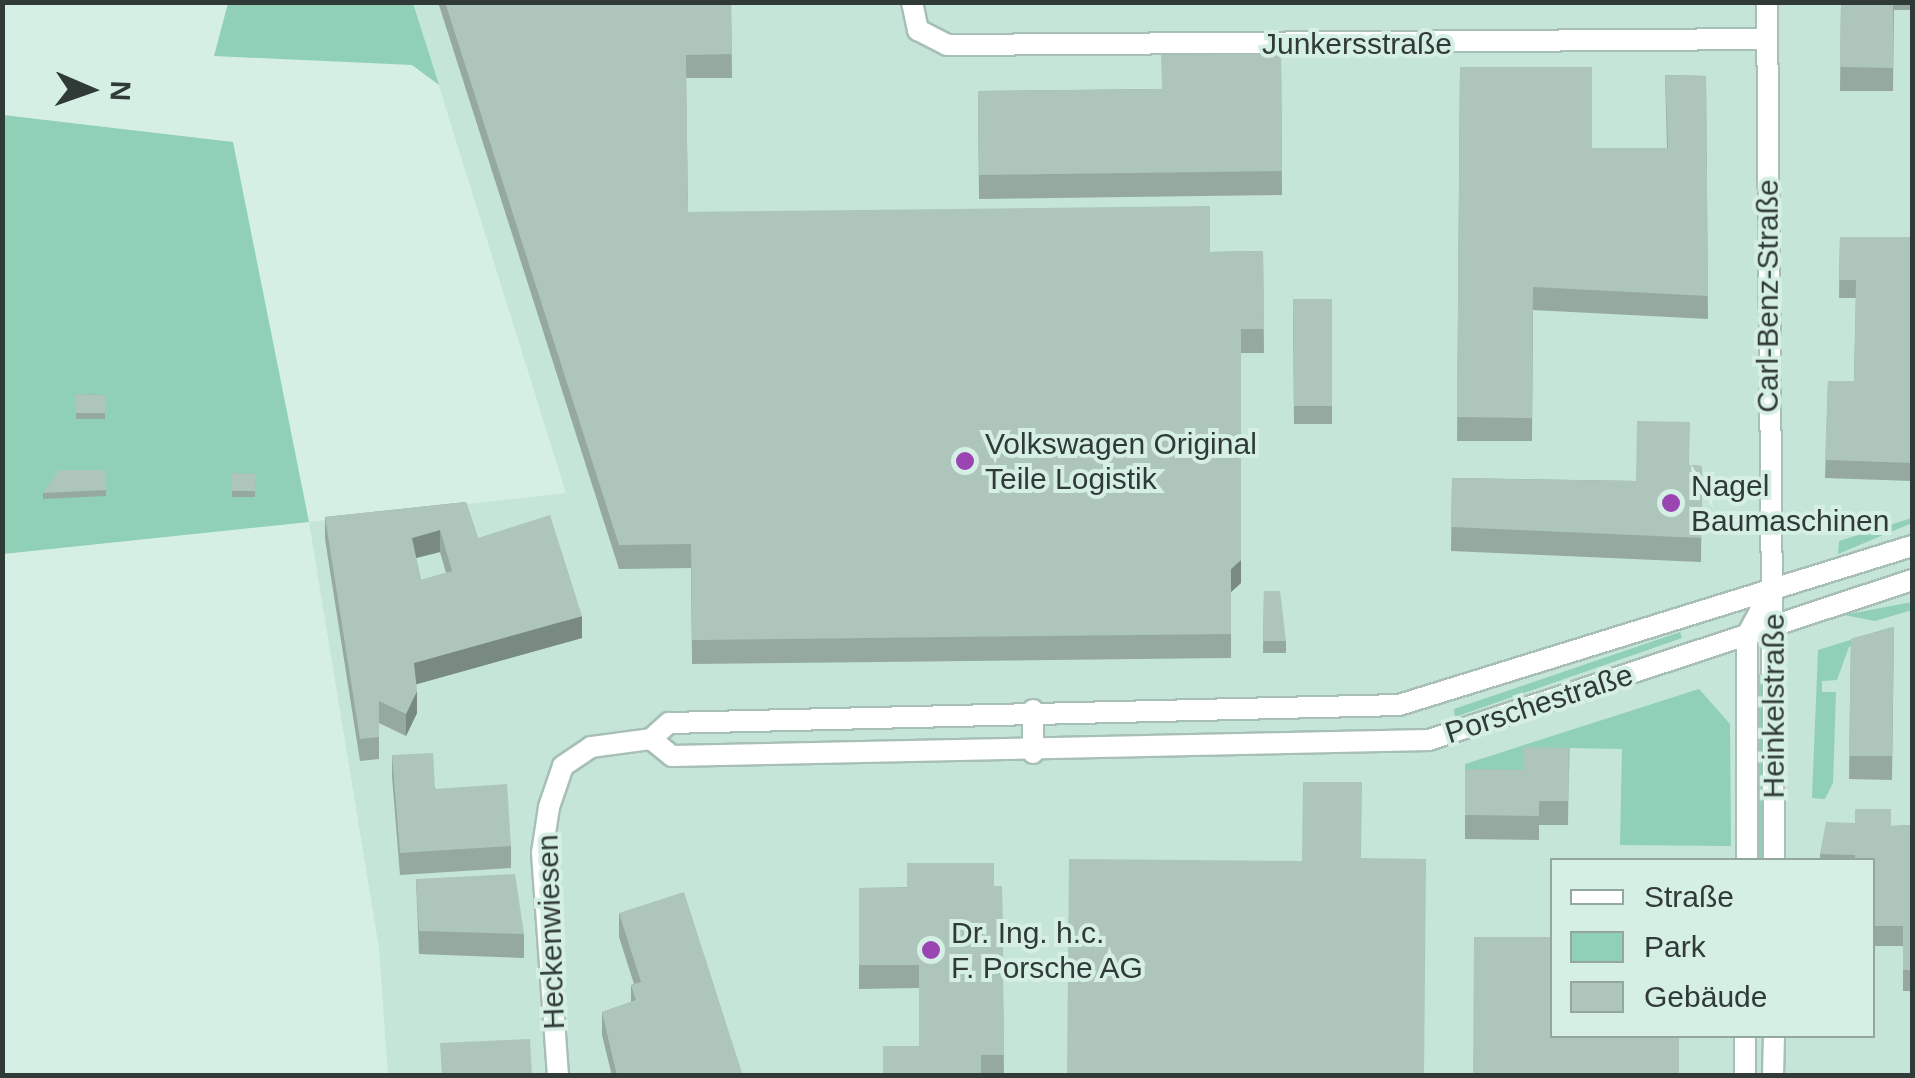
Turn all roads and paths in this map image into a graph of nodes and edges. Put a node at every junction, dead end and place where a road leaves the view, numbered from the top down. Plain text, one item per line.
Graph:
1 (912, 2) edge
2 (1766, 2) edge
3 (1766, 40) junction
4 (1912, 546) edge
5 (1912, 580) edge
6 (1772, 590) junction
7 (1777, 625) junction
8 (1746, 635) junction
9 (1033, 710) junction
10 (651, 740) junction
11 (1032, 752) junction
12 (1746, 858) edge
13 (1774, 858) edge
14 (1746, 1038) edge
15 (1774, 1038) edge
16 (558, 1076) edge
17 (1745, 1076) edge
18 (1774, 1076) edge

1 - 3 street, Junkersstraße
2 - 3 street, Carl-Benz-Straße
3 - 6 street, Carl-Benz-Straße
4 - 6 street, Porschestraße
5 - 7 street, Porschestraße
6 - 7 street, Heinkelstraße
6 - 8 street, Heinkelstraße
6 - 9 street, Porschestraße
7 - 8 street, Porschestraße
7 - 13 street, Heinkelstraße
8 - 11 street, Porschestraße
8 - 12 street, Heinkelstraße
9 - 10 street, Porschestraße
9 - 11 street
10 - 11 street, Porschestraße
10 - 16 street, Heckenwiesen
14 - 17 street
15 - 18 street

